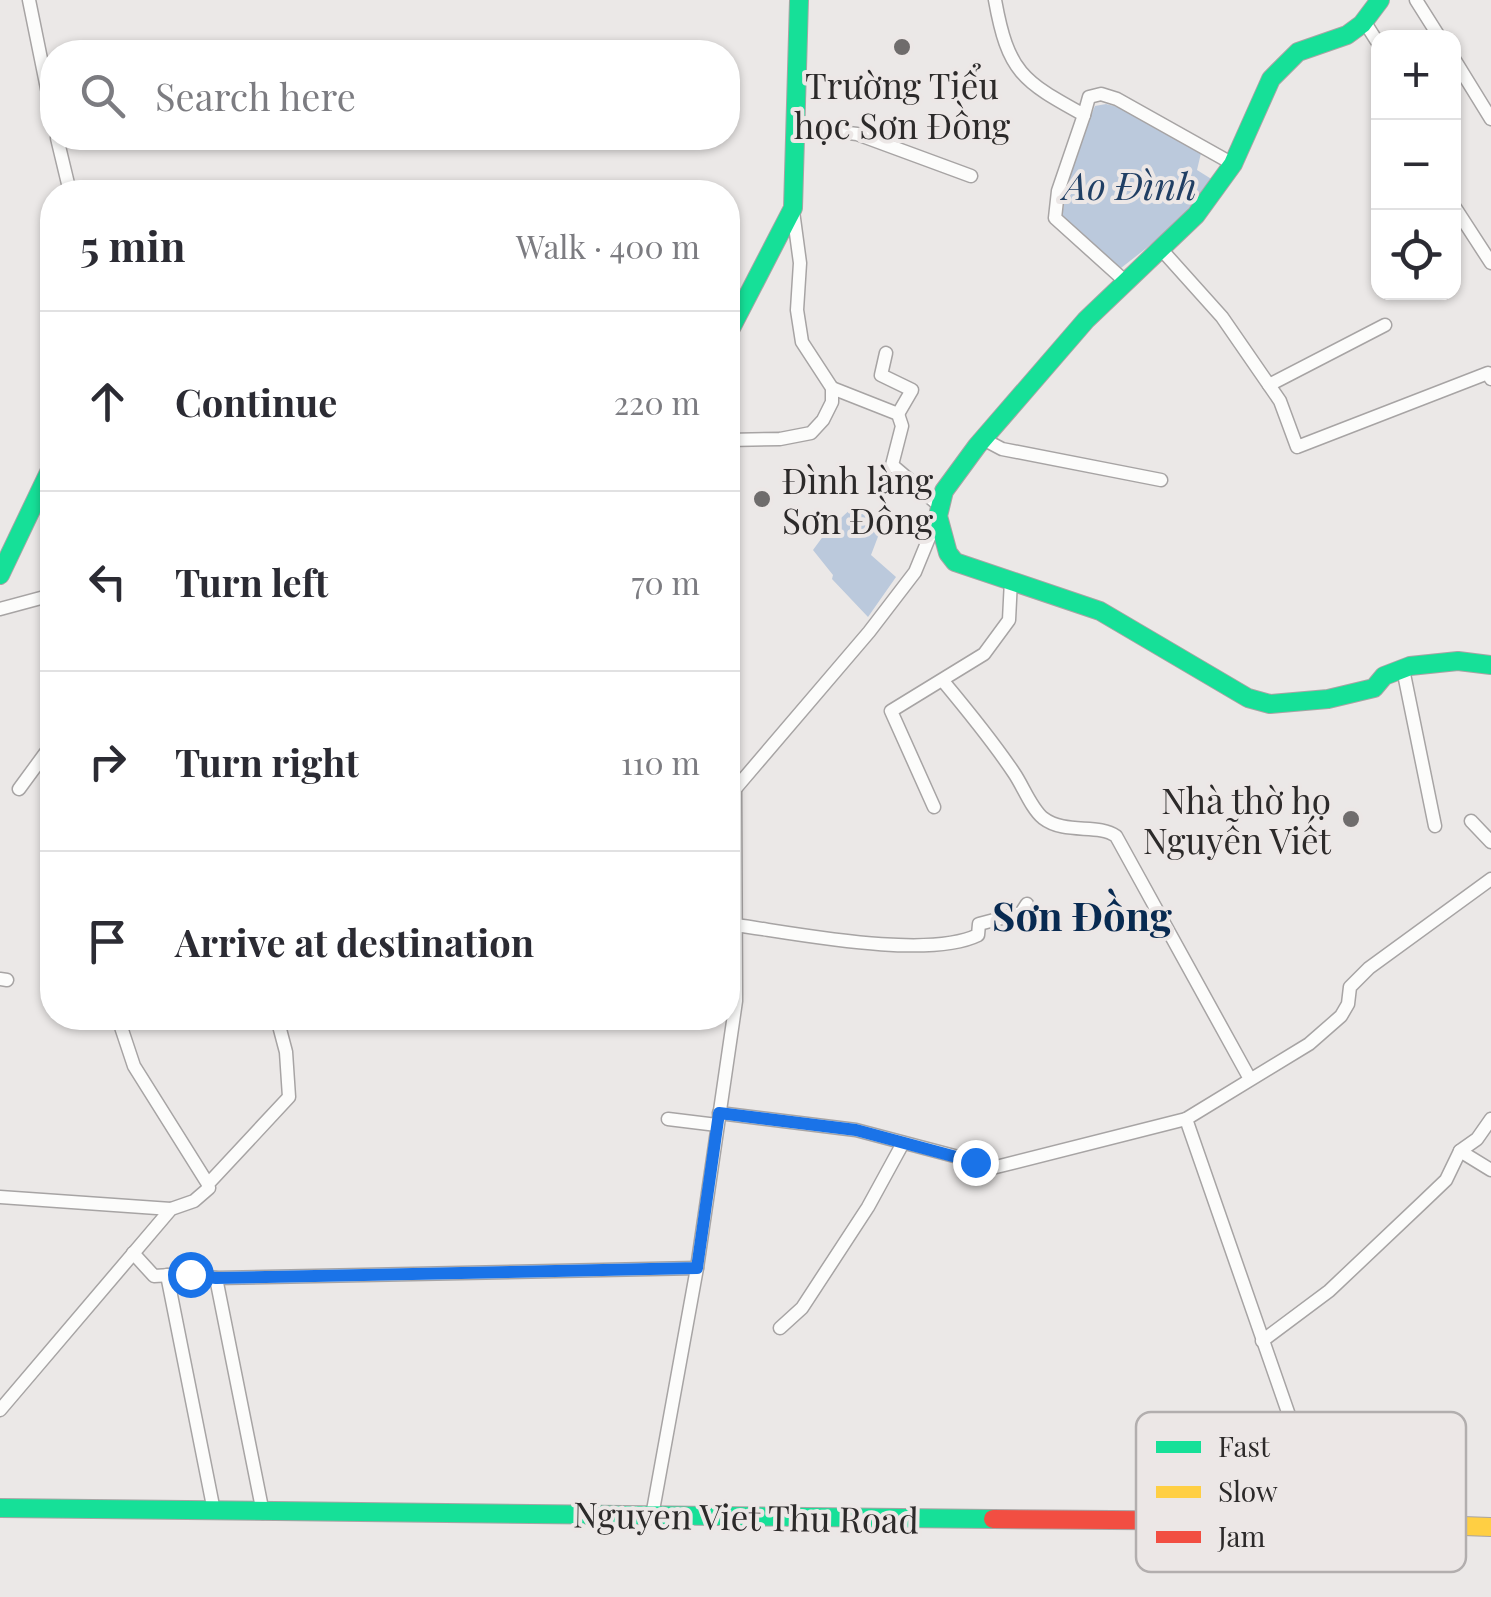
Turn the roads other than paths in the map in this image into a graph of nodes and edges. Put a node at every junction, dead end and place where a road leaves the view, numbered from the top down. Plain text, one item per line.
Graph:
1 (30, 0) edge
2 (799, 0) edge
3 (996, 0) edge
4 (1380, 0) edge
5 (1416, 0) edge
6 (1364, 20) junction
7 (1435, 30) edge
8 (1371, 32) edge
9 (40, 52) edge
10 (1461, 70) edge
11 (1084, 115) junction
12 (1491, 119) edge
13 (796, 127) junction
14 (60, 150) edge
15 (1233, 164) junction
16 (971, 176) dead end
17 (67, 180) edge
18 (793, 208) junction
19 (1457, 210) edge
20 (1161, 249) junction
21 (1491, 263) edge
22 (1126, 282) junction
23 (740, 311) edge
24 (1385, 325) dead end
25 (886, 353) dead end
26 (1491, 379) edge
27 (1269, 385) junction
28 (832, 388) junction
29 (898, 414) junction
30 (740, 440) edge
31 (983, 440) junction
32 (1161, 480) dead end
33 (40, 491) edge
34 (939, 512) junction
35 (0, 575) edge
36 (1010, 580) junction
37 (40, 598) edge
38 (0, 609) edge
39 (1491, 665) edge
40 (1402, 668) junction
41 (943, 681) junction
42 (40, 761) edge
43 (740, 779) edge
44 (19, 790) dead end
45 (934, 807) dead end
46 (1471, 821) dead end
47 (1436, 826) dead end
48 (1491, 842) edge
49 (1491, 878) edge
50 (1028, 904) dead end
51 (740, 925) edge
52 (122, 1030) edge
53 (280, 1030) edge
54 (732, 1030) edge
55 (1250, 1079) junction
56 (668, 1119) dead end
57 (718, 1119) junction
58 (1186, 1119) junction
59 (1491, 1119) edge
60 (903, 1143) junction
61 (1460, 1151) junction
62 (1491, 1170) edge
63 (208, 1184) junction
64 (0, 1197) edge
65 (171, 1210) junction
66 (133, 1252) junction
67 (697, 1268) junction
68 (167, 1275) junction
69 (216, 1278) junction
70 (780, 1328) dead end
71 (1262, 1341) junction
72 (0, 1410) edge
73 (1288, 1412) edge
74 (0, 1508) edge
75 (214, 1511) junction
76 (264, 1514) junction
77 (652, 1516) junction
78 (1136, 1520) edge
79 (1466, 1526) edge
80 (1491, 1527) edge

1 - 9 street
2 - 13 street
3 - 11 street
4 - 6 street
5 - 7 street
6 - 8 street
6 - 15 street
10 - 12 street
11 - 15 street
11 - 22 street
13 - 16 street
13 - 18 street
14 - 17 street
15 - 20 street
18 - 23 street
18 - 28 street
19 - 21 street
20 - 22 street
20 - 27 street
22 - 31 street
24 - 27 street
25 - 29 street
26 - 27 street
28 - 29 street
28 - 30 street
29 - 34 street
31 - 32 street
31 - 34 street
33 - 35 street
34 - 36 street
34 - 43 street
36 - 40 street
36 - 41 street
37 - 38 street
39 - 40 street
40 - 47 street
41 - 45 street
41 - 55 street
42 - 44 street
46 - 48 street
49 - 55 street
50 - 51 street
52 - 63 street
53 - 63 street
54 - 57 street
55 - 58 street
56 - 57 street
57 - 60 street
57 - 67 street
58 - 60 street
58 - 71 street
59 - 61 street
60 - 70 street
61 - 62 street
61 - 71 street
63 - 65 street
64 - 65 street
65 - 66 street
66 - 68 street
66 - 72 street
67 - 69 street
67 - 77 street
68 - 69 street
68 - 75 street
69 - 76 street
71 - 73 street
74 - 75 street, Nguyen Viet Thu Road
75 - 76 street, Nguyen Viet Thu Road
76 - 77 street, Nguyen Viet Thu Road
77 - 78 street, Nguyen Viet Thu Road
79 - 80 street, Nguyen Viet Thu Road

